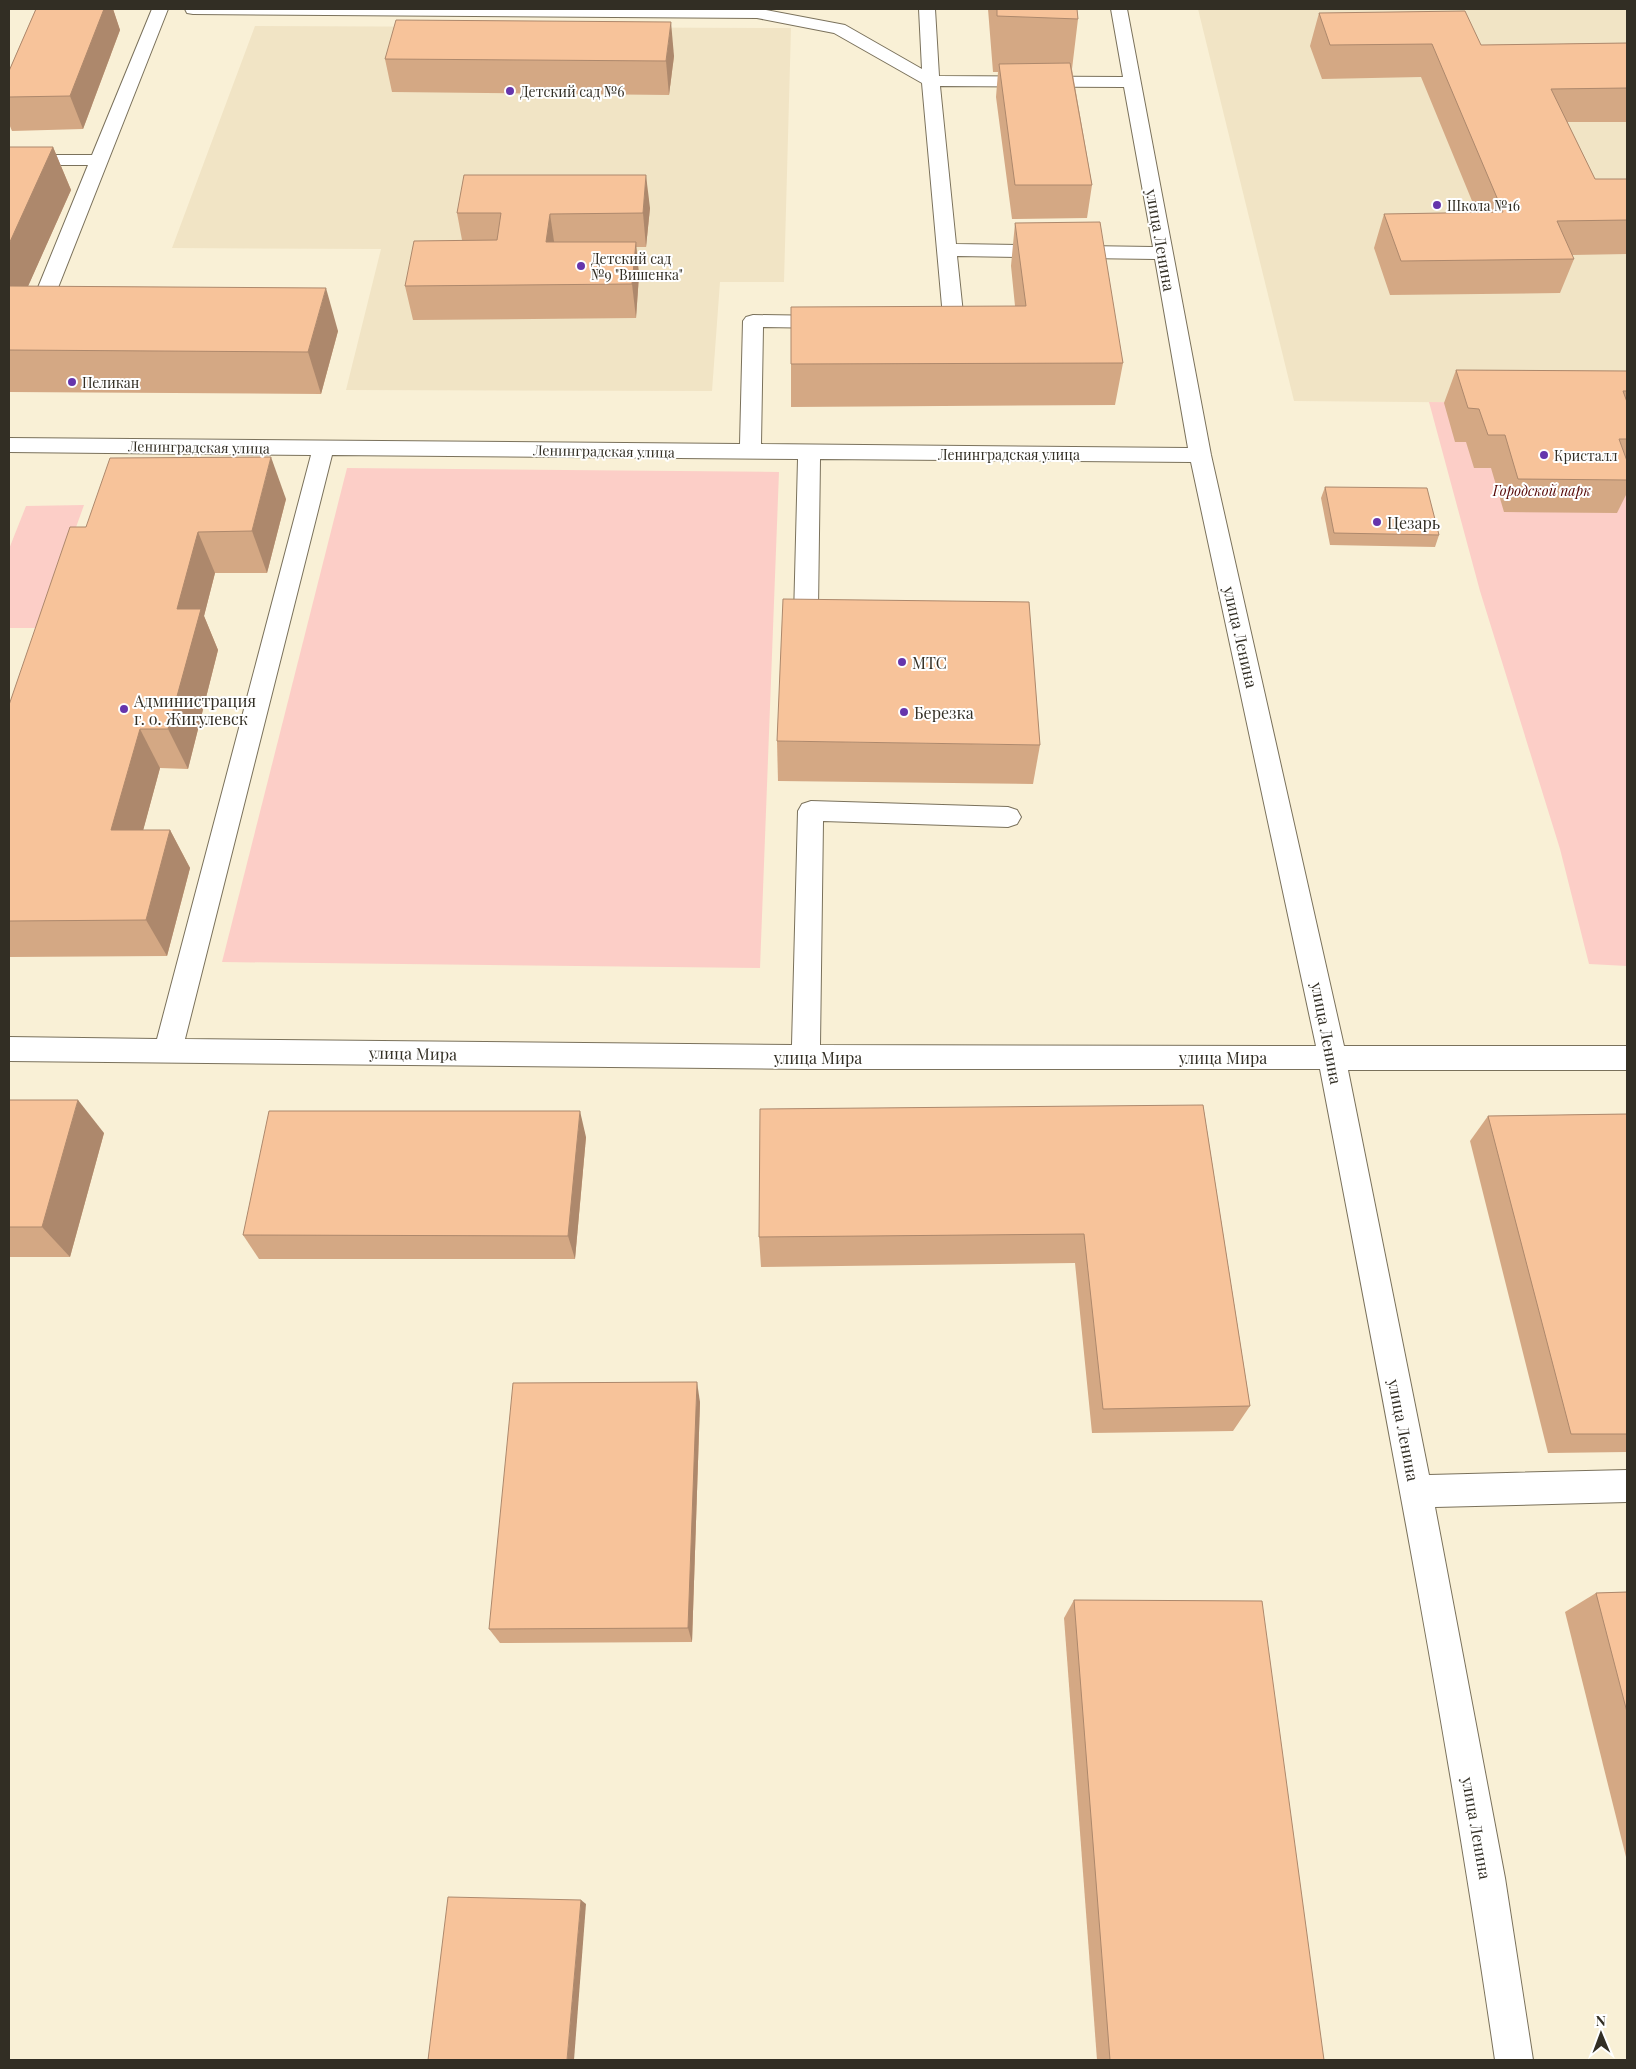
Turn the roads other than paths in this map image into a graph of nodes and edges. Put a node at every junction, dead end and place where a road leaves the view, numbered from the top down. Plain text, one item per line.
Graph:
1 (160, 9) edge
2 (193, 9) edge
3 (927, 9) edge
4 (1119, 9) edge
5 (931, 81) junction
6 (1132, 82) junction
7 (9, 160) edge
8 (99, 160) junction
9 (948, 250) junction
10 (1163, 253) junction
11 (68, 313) edge
12 (849, 322) edge
13 (916, 323) edge
14 (9, 445) edge
15 (323, 448) junction
16 (750, 452) junction
17 (809, 452) junction
18 (1200, 455) junction
19 (844, 618) edge
20 (1008, 816) dead end
21 (9, 1049) edge
22 (168, 1050) junction
23 (806, 1057) junction
24 (1331, 1057) junction
25 (1627, 1058) edge
26 (1627, 1486) edge
27 (1416, 1492) junction
28 (1514, 2060) edge

1 - 8 street
2 - 5 street
3 - 5 street
4 - 6 street, улица Ленина
5 - 6 street
5 - 9 street
6 - 10 street, улица Ленина
7 - 8 street
8 - 11 street
9 - 10 street
9 - 13 street
10 - 18 street, улица Ленина
12 - 16 street
14 - 15 street, Ленинградская улица
15 - 16 street, Ленинградская улица
15 - 22 street
16 - 17 street, Ленинградская улица
17 - 18 street, Ленинградская улица
17 - 19 street
18 - 24 street, улица Ленина
20 - 23 street
21 - 22 street, улица Мира
22 - 23 street, улица Мира
23 - 24 street, улица Мира
24 - 25 street, улица Мира
24 - 27 street, улица Ленина
26 - 27 street
27 - 28 street, улица Ленина

